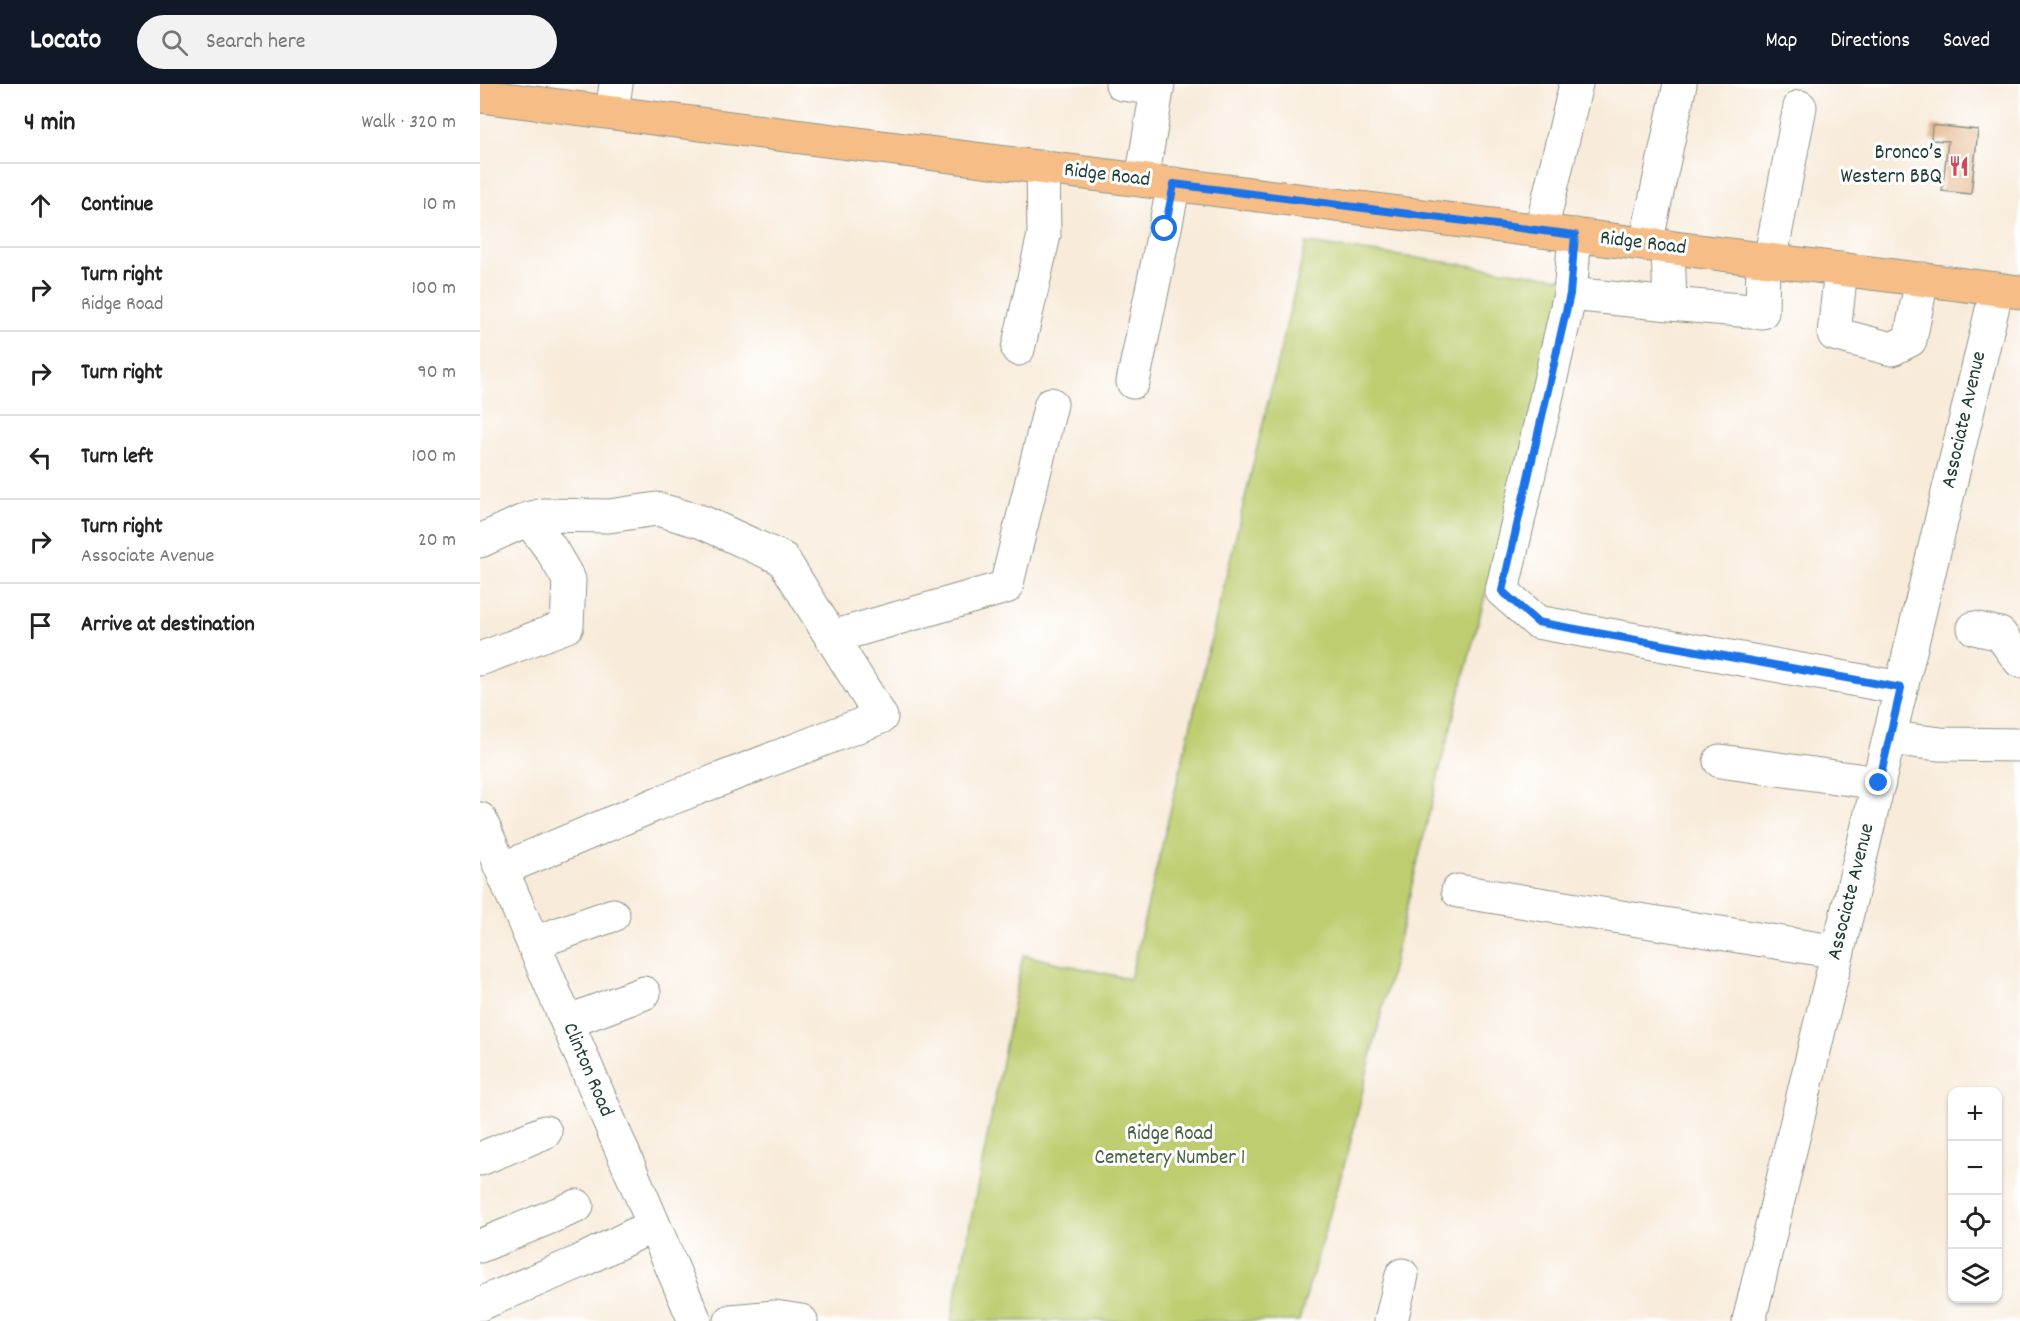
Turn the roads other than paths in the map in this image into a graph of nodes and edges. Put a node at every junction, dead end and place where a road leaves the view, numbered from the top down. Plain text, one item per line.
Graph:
1 (1122, 84) edge
2 (1576, 84) edge
3 (1680, 84) edge
4 (1157, 87) edge
5 (480, 96) edge
6 (614, 98) edge
7 (1800, 107) dead end
8 (1043, 167) junction
9 (1158, 182) junction
10 (1541, 231) junction
11 (1575, 235) junction
12 (1657, 245) junction
13 (1767, 259) junction
14 (1841, 269) junction
15 (1922, 279) junction
16 (2008, 290) edge
17 (1570, 294) junction
18 (1670, 304) junction
19 (1018, 349) dead end
20 (1134, 382) dead end
21 (1051, 404) dead end
22 (528, 519) junction
23 (480, 541) edge
24 (1974, 628) dead end
25 (831, 637) junction
26 (480, 659) edge
27 (2020, 661) edge
28 (1901, 688) junction
29 (1889, 738) junction
30 (2020, 745) edge
31 (1720, 761) dead end
32 (1879, 783) junction
33 (480, 819) edge
34 (502, 869) junction
35 (1458, 891) dead end
36 (613, 915) dead end
37 (533, 943) junction
38 (1838, 952) junction
39 (644, 993) dead end
40 (567, 1022) junction
41 (545, 1132) dead end
42 (480, 1159) edge
43 (577, 1206) dead end
44 (654, 1225) junction
45 (480, 1245) edge
46 (1402, 1275) dead end
47 (480, 1304) edge
48 (695, 1321) edge
49 (731, 1321) edge
50 (801, 1321) edge
51 (1391, 1321) edge
52 (1749, 1321) edge

1 - 4 street
2 - 10 street
3 - 12 street
4 - 9 street
5 - 6 main road, Ridge Road
6 - 8 main road, Ridge Road
7 - 13 street
8 - 9 main road, Ridge Road
8 - 19 street
9 - 10 main road, Ridge Road
9 - 20 street
10 - 11 main road, Ridge Road
11 - 12 main road, Ridge Road
11 - 17 street
12 - 13 main road, Ridge Road
12 - 18 street
13 - 14 main road, Ridge Road
13 - 18 street
14 - 15 main road, Ridge Road
14 - 15 street
15 - 16 main road, Ridge Road
16 - 28 street, Associate Avenue
17 - 18 street
17 - 28 street
21 - 25 street
22 - 23 street
22 - 25 street
22 - 26 street
24 - 27 street
25 - 34 street
28 - 29 street, Associate Avenue
29 - 30 street
29 - 32 street, Associate Avenue
31 - 32 street
32 - 38 street, Associate Avenue
33 - 34 street, Clinton Road
34 - 37 street, Clinton Road
35 - 38 street
36 - 37 street
37 - 40 street, Clinton Road
38 - 52 street, Associate Avenue
39 - 40 street
40 - 44 street, Clinton Road
41 - 42 street
43 - 45 street
44 - 47 street
44 - 48 street, Clinton Road
46 - 51 street
49 - 50 street

